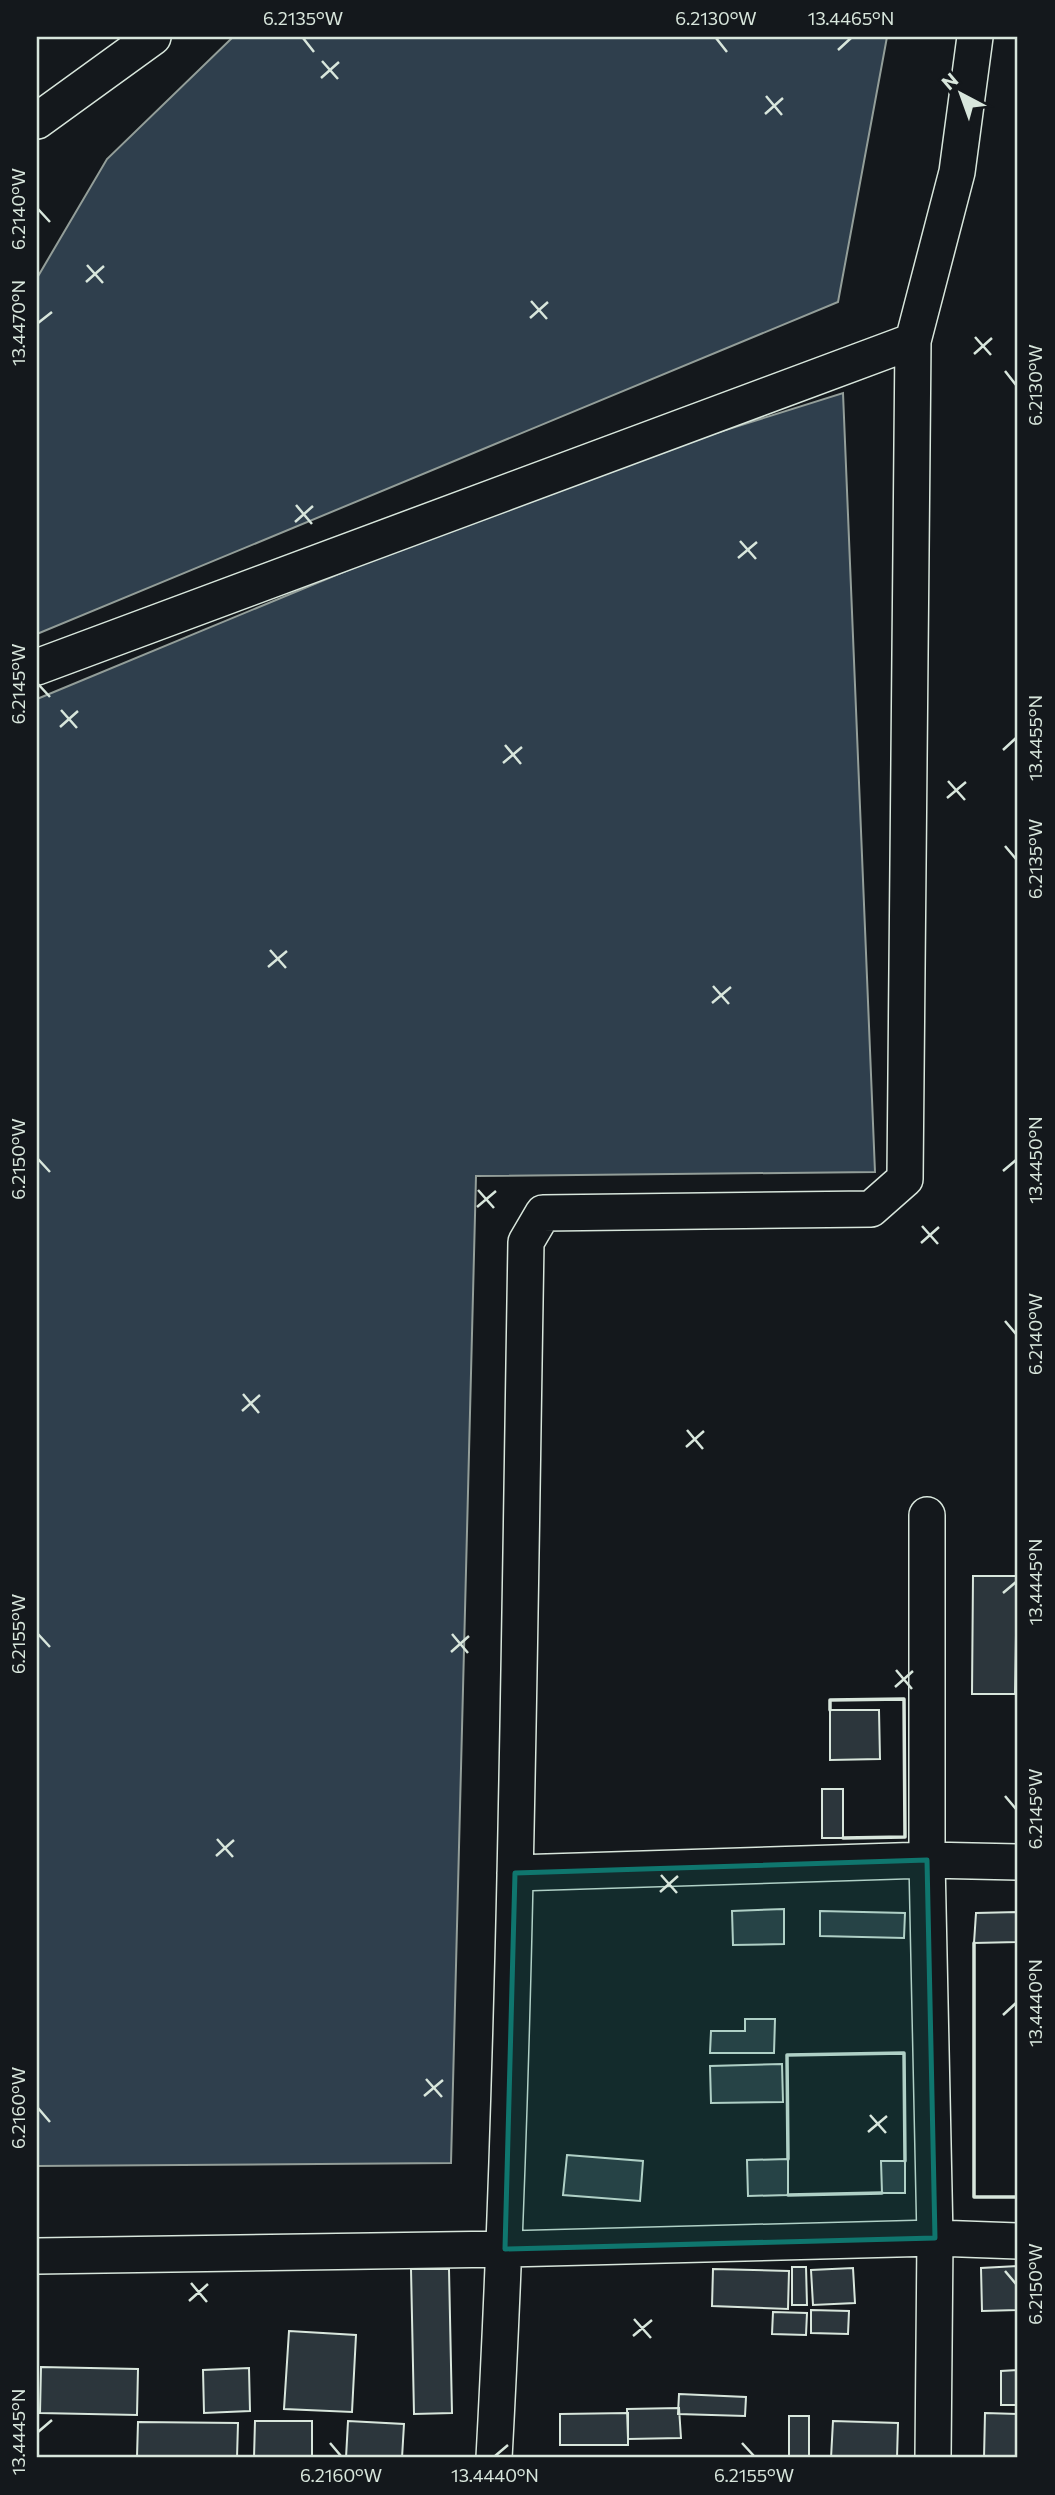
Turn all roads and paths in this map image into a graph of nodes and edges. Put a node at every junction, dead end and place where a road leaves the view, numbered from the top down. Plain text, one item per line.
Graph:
1 (153, 37) edge
2 (975, 37) edge
3 (37, 121) edge
4 (913, 341) junction
5 (37, 667) edge
6 (927, 1515) dead end
7 (927, 1860) junction
8 (1018, 1862) edge
9 (515, 1873) junction
10 (935, 2238) junction
11 (1018, 2241) edge
12 (505, 2249) junction
13 (37, 2256) edge
14 (494, 2458) edge
15 (933, 2458) edge

1 - 3 street
2 - 4 street
4 - 5 street
4 - 9 street
6 - 7 street
7 - 8 street
7 - 9 street
7 - 10 street
9 - 12 street
10 - 11 street
10 - 12 street
10 - 15 street
12 - 13 street
12 - 14 street

